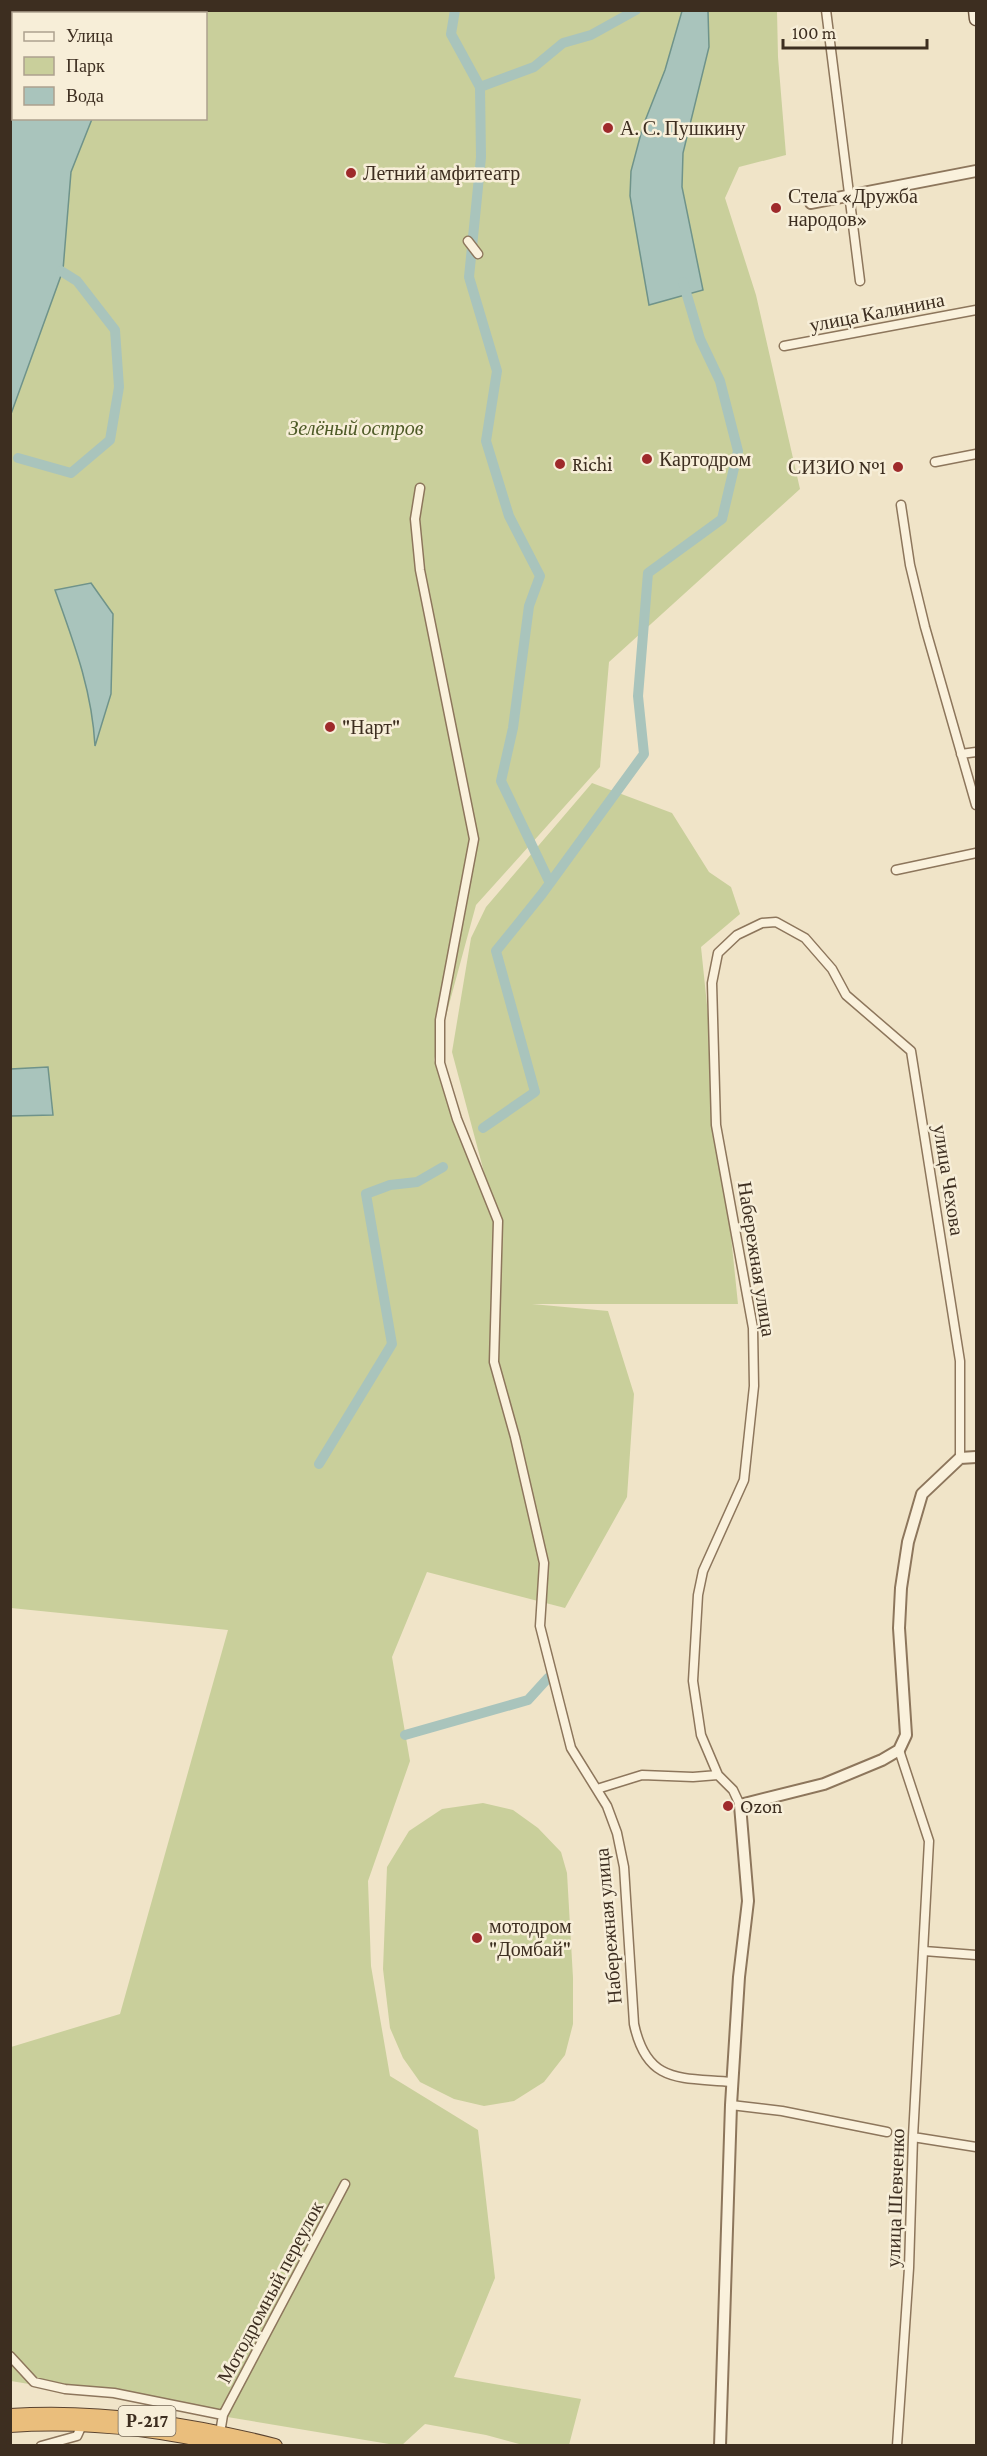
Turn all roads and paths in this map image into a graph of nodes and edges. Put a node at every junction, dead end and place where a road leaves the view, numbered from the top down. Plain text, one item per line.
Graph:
1 (826, 10) edge
2 (975, 10) edge
3 (976, 19) edge
4 (976, 171) edge
5 (850, 196) junction
6 (811, 203) dead end
7 (468, 241) dead end
8 (478, 254) dead end
9 (860, 281) dead end
10 (976, 310) edge
11 (784, 346) dead end
12 (976, 454) edge
13 (935, 462) dead end
14 (420, 488) dead end
15 (901, 505) dead end
16 (976, 752) edge
17 (962, 754) junction
18 (976, 806) edge
19 (976, 853) edge
20 (896, 870) dead end
21 (718, 953) joint
22 (976, 1457) edge
23 (960, 1458) junction
24 (899, 1750) junction
25 (718, 1775) junction
26 (597, 1789) junction
27 (740, 1805) junction
28 (924, 1951) junction
29 (976, 1955) edge
30 (732, 2082) junction
31 (731, 2105) junction
32 (887, 2132) dead end
33 (913, 2137) junction
34 (976, 2148) edge
35 (345, 2184) dead end
36 (10, 2356) edge
37 (223, 2415) junction
38 (14, 2420) edge
39 (82, 2425) junction
40 (220, 2433) junction
41 (41, 2445) edge
42 (231, 2445) edge
43 (275, 2445) edge
44 (720, 2445) edge
45 (897, 2445) edge

1 - 5 street
2 - 3 main road
4 - 5 street
5 - 6 street
5 - 9 street
7 - 8 street
10 - 11 street, улица Калинина
12 - 13 street
14 - 26 street, Набережная улица
15 - 17 street
16 - 17 street
17 - 18 street
19 - 20 street
21 - 23 street, улица Чехова
21 - 25 street, Набережная улица
22 - 23 street
23 - 24 street
24 - 27 street
24 - 28 street, улица Шевченко
25 - 26 street
25 - 27 street, Набережная улица
26 - 30 street, Набережная улица
27 - 30 street, Набережная улица
28 - 29 street
28 - 33 street, улица Шевченко
30 - 31 street, Набережная улица
31 - 32 street
31 - 44 street, Набережная улица
33 - 34 street
33 - 45 street, улица Шевченко
35 - 37 street, Мотодромный переулок
36 - 37 street
37 - 40 street, Мотодромный переулок
38 - 39 highway, Р-217
38 - 40 highway, Р-217
39 - 41 street
39 - 42 highway, Р-217
40 - 43 highway, Р-217

